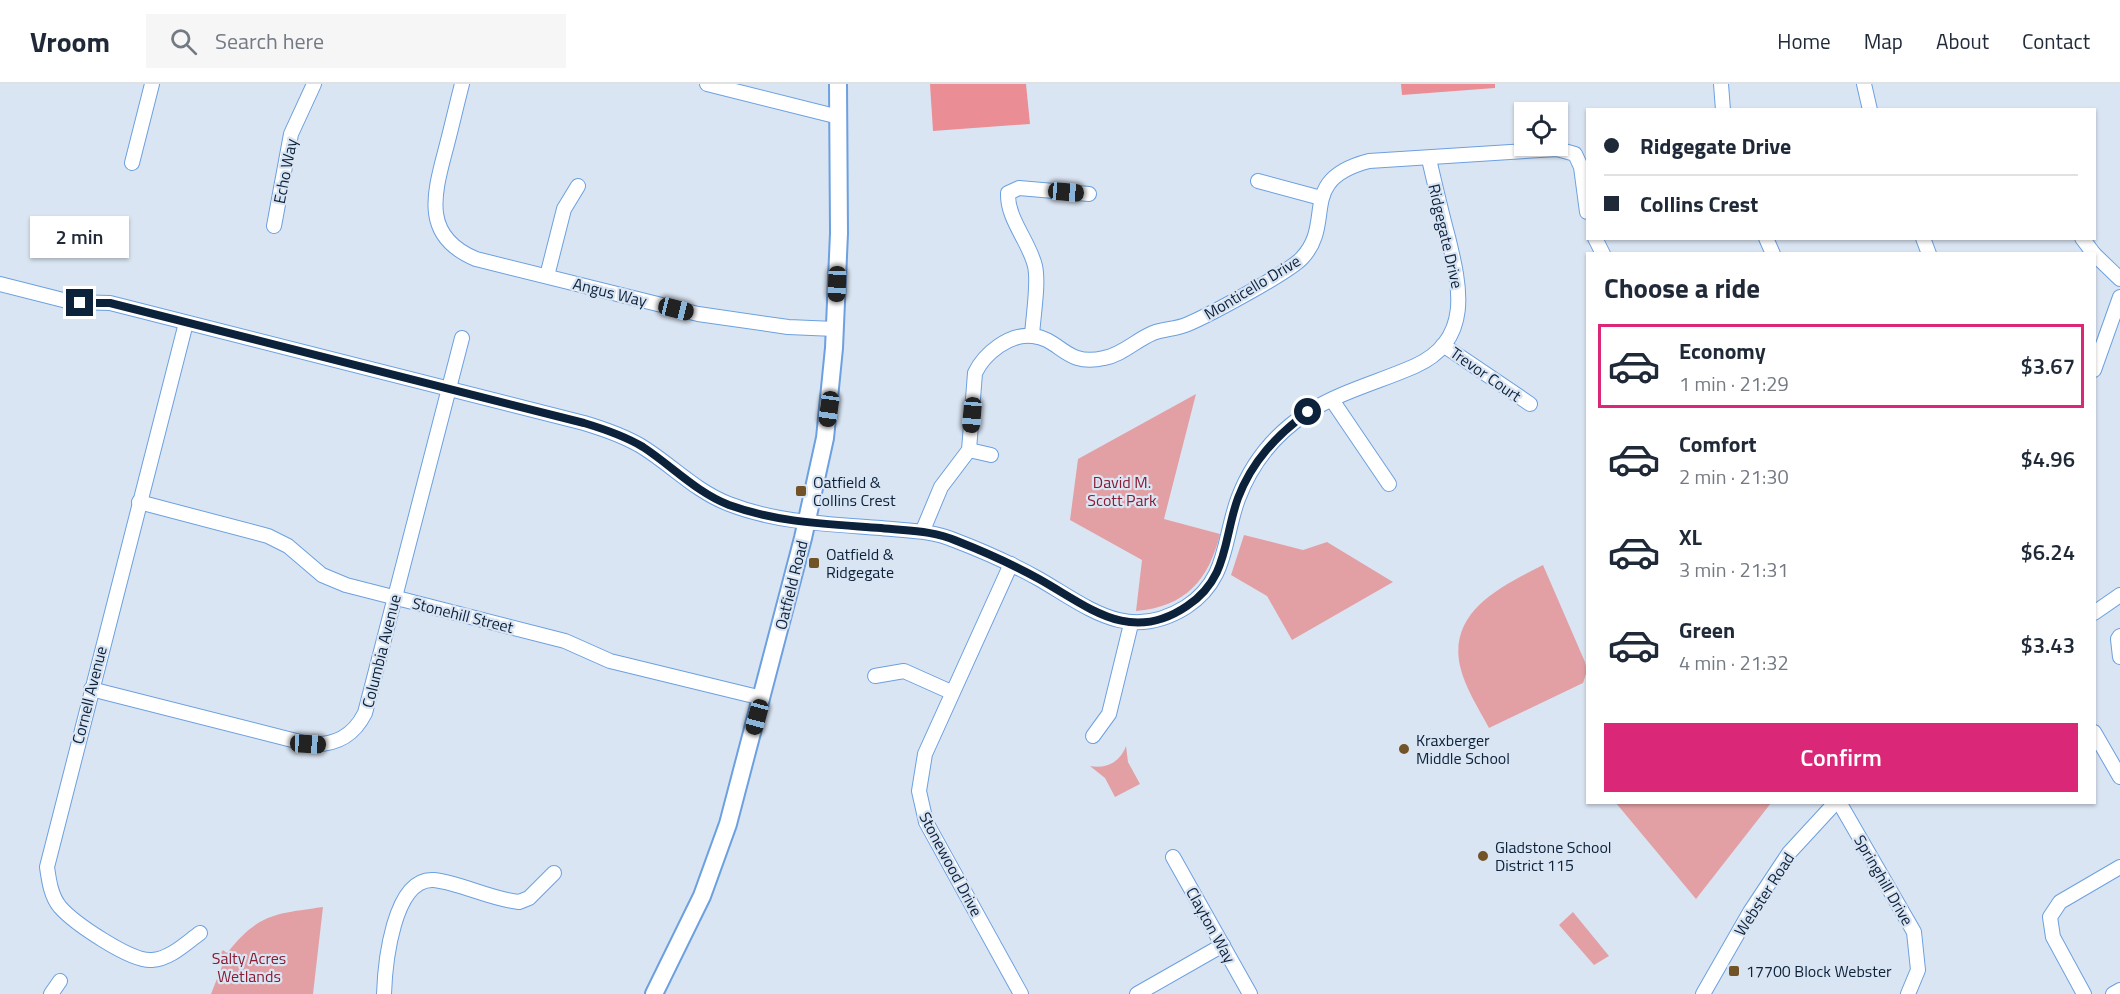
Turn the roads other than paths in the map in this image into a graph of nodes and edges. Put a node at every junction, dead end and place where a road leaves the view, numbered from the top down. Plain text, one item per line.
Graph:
1 (153, 84) edge
2 (314, 84) edge
3 (462, 84) edge
4 (707, 84) edge
5 (838, 84) edge
6 (1721, 84) edge
7 (1864, 84) edge
8 (1723, 108) edge
9 (1870, 108) edge
10 (839, 117) junction
11 (1429, 159) junction
12 (132, 163) dead end
13 (1258, 181) dead end
14 (578, 186) dead end
15 (1089, 194) dead end
16 (1321, 198) junction
17 (1586, 204) edge
18 (274, 226) dead end
19 (2096, 256) edge
20 (547, 276) junction
21 (2120, 279) edge
22 (0, 284) edge
23 (2120, 297) edge
24 (186, 323) junction
25 (835, 329) junction
26 (1032, 336) junction
27 (462, 338) dead end
28 (1443, 345) junction
29 (2096, 364) edge
30 (448, 391) junction
31 (1332, 400) junction
32 (1530, 404) dead end
33 (969, 450) junction
34 (991, 455) dead end
35 (1389, 484) dead end
36 (139, 502) junction
37 (806, 523) junction
38 (923, 530) junction
39 (1011, 564) junction
40 (2120, 595) edge
41 (394, 597) junction
42 (2096, 612) edge
43 (1131, 624) junction
44 (2120, 636) edge
45 (2120, 657) edge
46 (875, 676) dead end
47 (91, 689) junction
48 (951, 692) junction
49 (762, 698) junction
50 (2096, 735) edge
51 (1093, 736) dead end
52 (2120, 777) edge
53 (1835, 804) edge
54 (1838, 804) edge
55 (1173, 857) dead end
56 (2120, 867) edge
57 (554, 873) dead end
58 (201, 933) dead end
59 (1223, 945) junction
60 (60, 981) dead end
61 (2120, 990) edge
62 (1910, 993) edge
63 (51, 994) edge
64 (384, 994) edge
65 (654, 994) edge
66 (1021, 994) edge
67 (1137, 994) edge
68 (1250, 994) edge
69 (1703, 994) edge
70 (2084, 994) edge
71 (2112, 994) edge

1 - 12 street
2 - 18 street, Echo Way
3 - 20 street, Angus Way
4 - 10 street
5 - 10 main road, Oatfield Road
6 - 8 street
7 - 9 street
10 - 25 main road, Oatfield Road
11 - 16 street, Monticello Drive
11 - 17 street, Monticello Drive
11 - 28 street, Ridgegate Drive
13 - 16 street
14 - 20 street
15 - 26 street
16 - 26 street, Monticello Drive
19 - 21 street
20 - 25 street, Angus Way
22 - 24 street
23 - 29 street
24 - 30 street
24 - 36 street, Cornell Avenue
25 - 37 main road, Oatfield Road
26 - 33 street
27 - 30 street, Columbia Avenue
28 - 31 street, Ridgegate Drive
28 - 32 street, Trevor Court
30 - 37 street
30 - 41 street, Columbia Avenue
31 - 35 street
31 - 43 street, Ridgegate Drive
33 - 34 street
33 - 38 street
36 - 41 street, Stonehill Street
36 - 47 street, Cornell Avenue
37 - 38 street
37 - 49 main road, Oatfield Road
38 - 39 street
39 - 43 street
39 - 48 street, Stonewood Drive
40 - 42 street
41 - 47 street, Columbia Avenue
41 - 49 street, Stonehill Street
43 - 51 street
44 - 45 street
46 - 48 street
47 - 58 street, Cornell Avenue
48 - 66 street, Stonewood Drive
49 - 65 main road, Oatfield Road
50 - 52 street
53 - 69 street, Webster Road
54 - 62 street, Springhill Drive
55 - 59 street, Clayton Way
56 - 70 street
57 - 64 street
59 - 67 street
59 - 68 street, Clayton Way
60 - 63 street
61 - 71 street

